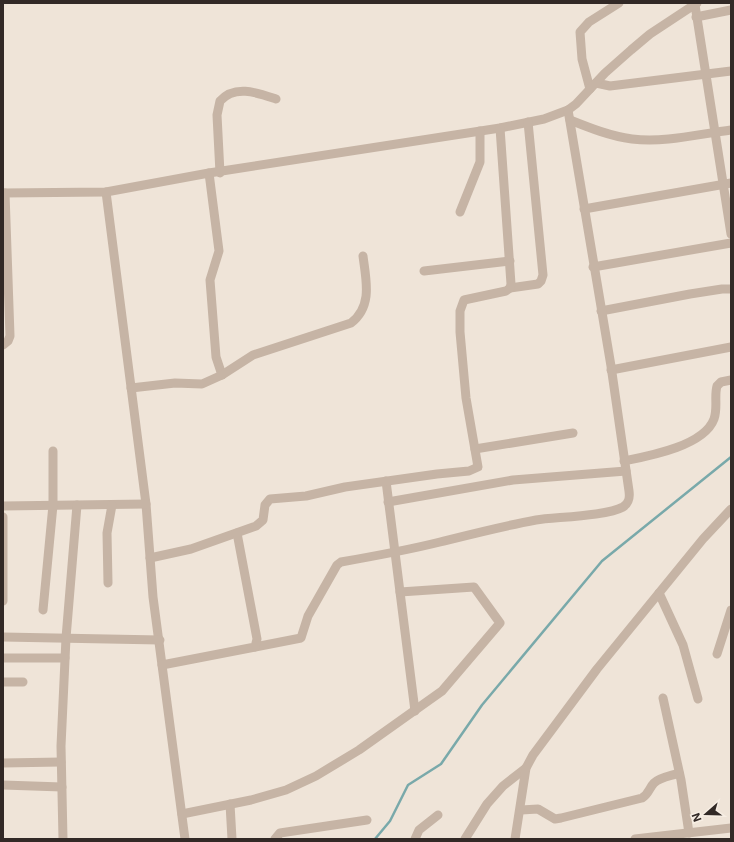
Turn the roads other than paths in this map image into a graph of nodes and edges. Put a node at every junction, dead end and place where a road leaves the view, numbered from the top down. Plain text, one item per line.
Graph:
1 (619, 3) edge
2 (696, 4) edge
3 (731, 10) edge
4 (696, 17) junction
5 (731, 71) edge
6 (706, 74) junction
7 (593, 86) junction
8 (276, 99) dead end
9 (568, 110) junction
10 (570, 120) junction
11 (528, 122) junction
12 (500, 128) junction
13 (731, 130) edge
14 (480, 131) junction
15 (715, 132) junction
16 (209, 173) junction
17 (220, 173) junction
18 (727, 183) edge
19 (106, 192) junction
20 (4, 193) edge
21 (584, 209) junction
22 (460, 212) dead end
23 (731, 234) edge
24 (731, 243) edge
25 (363, 256) dead end
26 (510, 261) junction
27 (594, 267) junction
28 (424, 270) dead end
29 (510, 288) junction
30 (731, 290) edge
31 (601, 311) junction
32 (3, 345) edge
33 (731, 347) edge
34 (611, 370) junction
35 (222, 375) junction
36 (731, 380) edge
37 (131, 388) junction
38 (573, 433) dead end
39 (475, 449) junction
40 (53, 451) dead end
41 (624, 461) junction
42 (626, 470) junction
43 (386, 481) junction
44 (388, 502) junction
45 (146, 504) junction
46 (53, 505) junction
47 (77, 505) junction
48 (112, 505) junction
49 (3, 506) edge
50 (731, 509) edge
51 (3, 517) edge
52 (237, 533) junction
53 (394, 552) junction
54 (150, 558) junction
55 (108, 584) dead end
56 (400, 592) junction
57 (659, 593) junction
58 (3, 601) edge
59 (43, 610) dead end
60 (731, 610) edge
61 (3, 637) edge
62 (66, 638) junction
63 (160, 640) junction
64 (255, 647) junction
65 (717, 654) dead end
66 (3, 658) edge
67 (65, 658) junction
68 (162, 665) junction
69 (3, 682) edge
70 (22, 682) dead end
71 (663, 698) dead end
72 (698, 699) dead end
73 (415, 711) junction
74 (61, 762) junction
75 (3, 763) edge
76 (526, 768) junction
77 (679, 773) junction
78 (3, 785) edge
79 (62, 787) junction
80 (230, 804) junction
81 (521, 810) junction
82 (182, 814) junction
83 (438, 815) dead end
84 (367, 820) dead end
85 (731, 828) edge
86 (689, 833) junction
87 (63, 839) edge
88 (185, 839) edge
89 (232, 839) edge
90 (275, 839) edge
91 (415, 839) edge
92 (465, 839) edge
93 (515, 839) edge
94 (635, 839) edge

1 - 7 street
2 - 4 street
2 - 7 street
3 - 4 street
4 - 6 street
5 - 6 street
6 - 7 street
6 - 15 street
7 - 9 street
8 - 17 street
9 - 10 street
9 - 11 street
10 - 15 street
10 - 21 street
11 - 12 street
11 - 29 street
12 - 14 street
12 - 26 street
13 - 15 street
14 - 17 street
14 - 22 street
15 - 18 street
16 - 17 street
16 - 19 street
16 - 35 street
18 - 21 street
18 - 23 street
19 - 20 street
19 - 37 street
20 - 32 street
21 - 27 street
24 - 27 street
25 - 35 street
26 - 28 street
26 - 29 street
27 - 31 street
29 - 39 street
30 - 31 street
31 - 34 street
33 - 34 street
34 - 41 street
35 - 37 street
36 - 41 street
37 - 45 street
38 - 39 street
39 - 43 street
40 - 46 street
41 - 42 street
42 - 44 street
42 - 53 street
43 - 44 street
43 - 52 street
44 - 53 street
45 - 48 street
45 - 54 street
46 - 47 street
46 - 49 street
46 - 59 street
47 - 48 street
47 - 62 street
48 - 55 street
50 - 57 street
51 - 58 street
52 - 54 street
52 - 64 street
53 - 56 street
53 - 64 street
54 - 63 street
56 - 73 street
56 - 73 street
57 - 72 street
57 - 76 street
60 - 65 street
61 - 62 street
62 - 63 street
62 - 67 street
63 - 68 street
64 - 68 street
66 - 67 street
67 - 74 street
68 - 82 street
69 - 70 street
71 - 77 street
73 - 80 street
74 - 75 street
74 - 79 street
76 - 81 street
76 - 92 street
77 - 81 street
77 - 86 street
78 - 79 street
79 - 87 street
80 - 82 street
80 - 89 street
81 - 93 street
82 - 88 street
83 - 91 street
84 - 90 street
85 - 86 street
86 - 94 street

